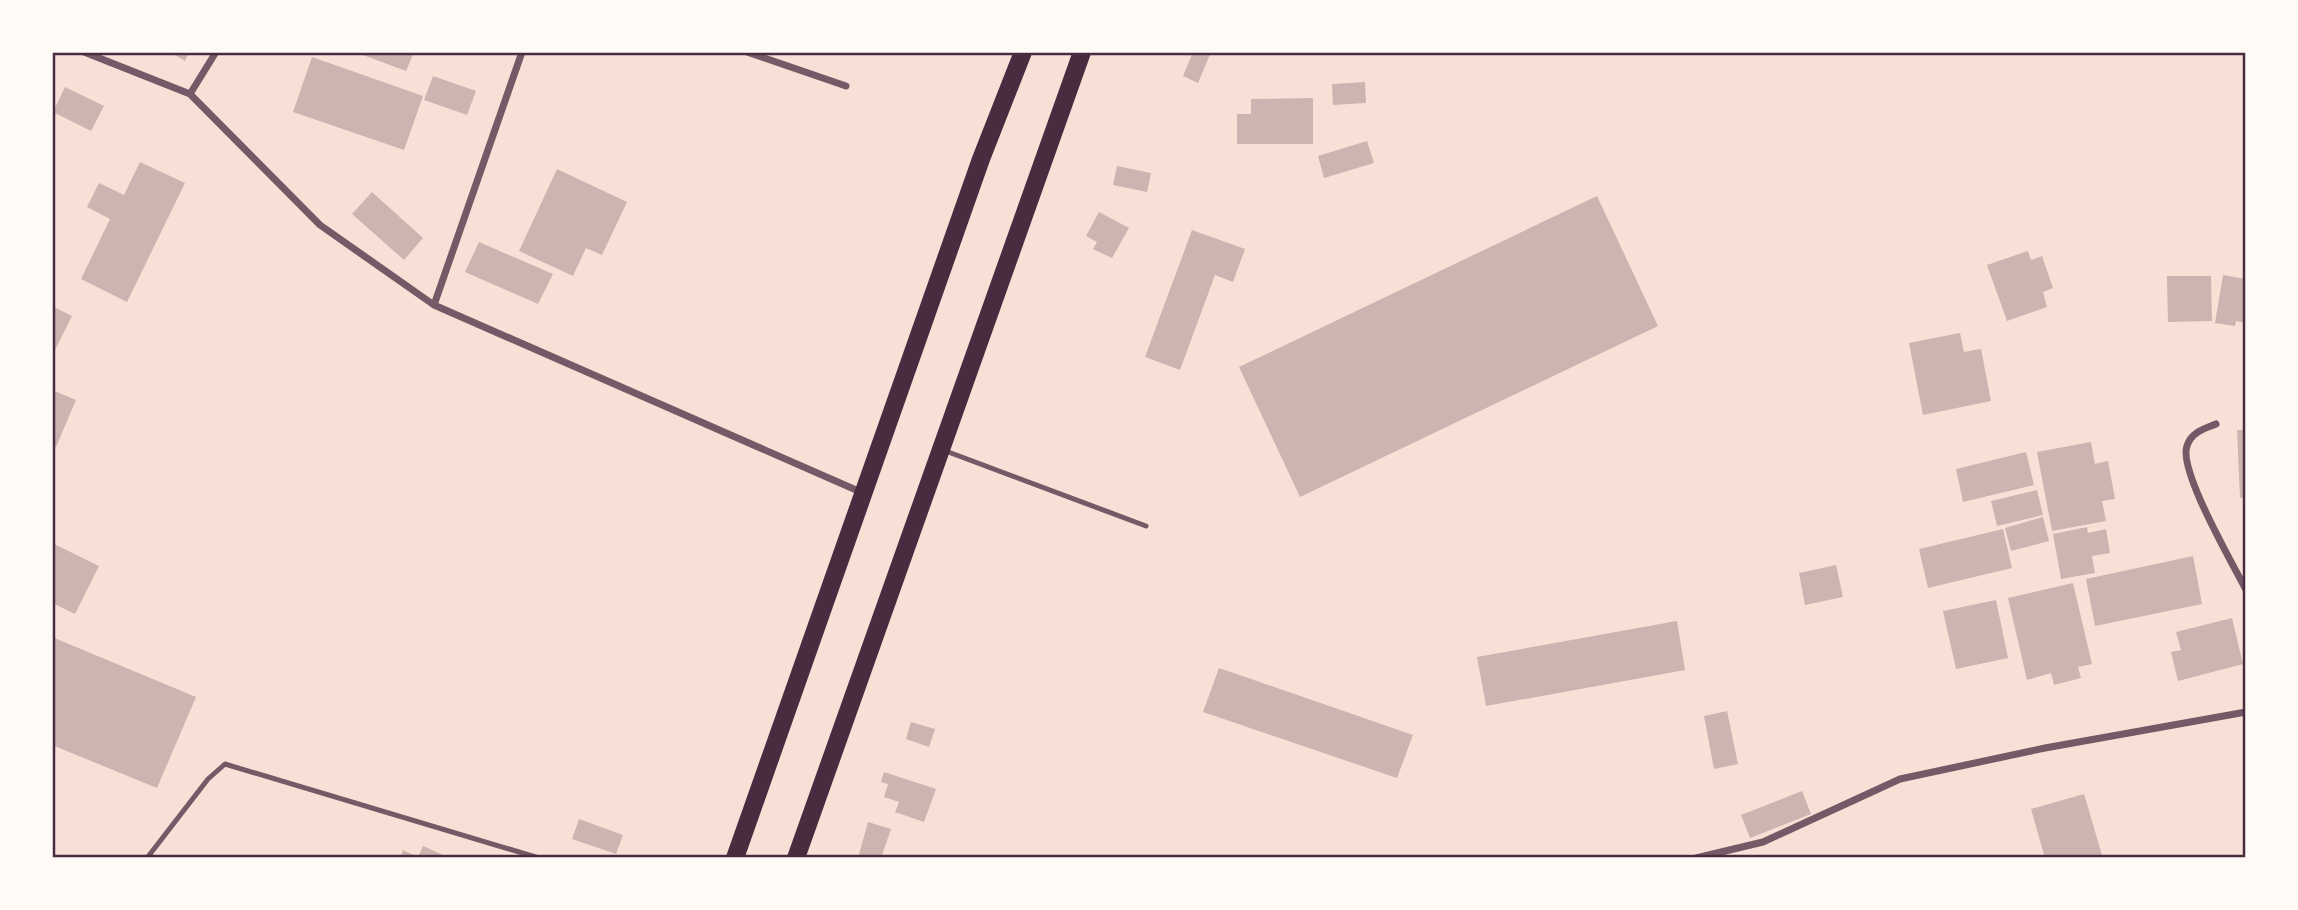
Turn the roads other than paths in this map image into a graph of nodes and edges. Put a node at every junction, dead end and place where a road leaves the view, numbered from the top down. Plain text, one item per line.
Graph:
1 (85, 52) edge
2 (216, 52) edge
3 (522, 52) edge
4 (747, 52) edge
5 (1023, 52) edge
6 (1082, 52) edge
7 (846, 86) dead end
8 (190, 94) junction
9 (435, 305) junction
10 (2216, 424) dead end
11 (940, 449) junction
12 (864, 493) junction
13 (1146, 526) dead end
14 (2245, 590) edge
15 (2245, 712) edge
16 (147, 858) edge
17 (539, 858) edge
18 (734, 858) edge
19 (796, 858) edge
20 (1696, 858) edge

1 - 8 street
2 - 8 street
3 - 9 street
4 - 7 street
5 - 12 main road
6 - 11 main road
8 - 9 street
9 - 12 street
10 - 14 street
11 - 13 lane
11 - 19 main road
12 - 18 main road
15 - 20 street
16 - 17 lane

